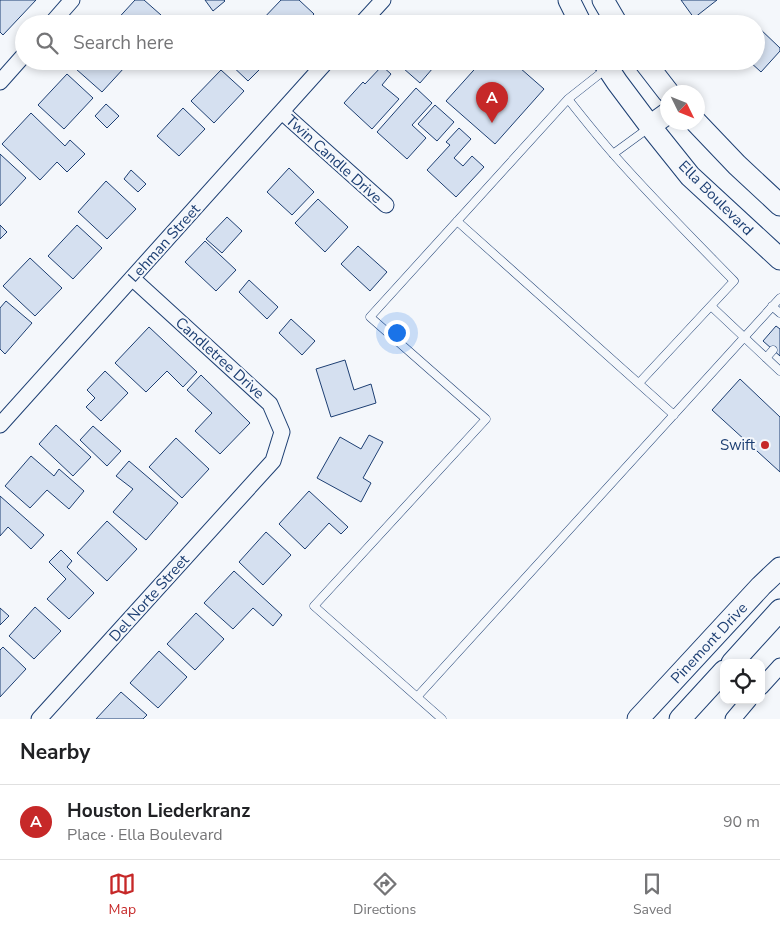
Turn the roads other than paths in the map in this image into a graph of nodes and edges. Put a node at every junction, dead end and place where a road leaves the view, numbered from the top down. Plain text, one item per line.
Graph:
1 (72, 0) edge
2 (383, 0) edge
3 (569, 0) edge
4 (603, 0) edge
5 (59, 15) edge
6 (369, 15) edge
7 (576, 15) edge
8 (611, 15) edge
9 (15, 65) edge
10 (319, 70) edge
11 (600, 70) edge
12 (610, 70) edge
13 (651, 70) edge
14 (0, 82) edge
15 (663, 85) edge
16 (568, 99) junction
17 (282, 112) junction
18 (660, 119) edge
19 (650, 126) junction
20 (704, 130) edge
21 (613, 154) junction
22 (386, 205) dead end
23 (780, 205) edge
24 (457, 222) junction
25 (780, 259) edge
26 (132, 278) junction
27 (780, 298) edge
28 (711, 306) junction
29 (772, 306) junction
30 (780, 313) edge
31 (744, 338) junction
32 (773, 350) dead end
33 (766, 358) junction
34 (780, 371) edge
35 (639, 384) junction
36 (674, 414) junction
37 (0, 424) edge
38 (260, 476) joint
39 (780, 568) edge
40 (780, 610) edge
41 (736, 659) edge
42 (780, 666) edge
43 (720, 675) edge
44 (765, 683) edge
45 (417, 697) junction
46 (746, 704) edge
47 (39, 719) edge
48 (442, 719) edge
49 (638, 719) edge
50 (680, 719) edge
51 (733, 719) edge

1 - 5 street
2 - 6 street
3 - 7 main road
4 - 8 main road
9 - 14 street
10 - 17 street, Lehman Street
11 - 16 lane
12 - 19 main road, Ella Boulevard
13 - 15 main road
16 - 21 lane
16 - 24 lane
17 - 22 street, Twin Candle Drive
17 - 26 street, Lehman Street
18 - 19 main road
19 - 21 lane
19 - 25 main road, Ella Boulevard
20 - 23 main road
21 - 28 lane
24 - 35 lane
24 - 45 lane
26 - 37 street, Lehman Street
26 - 38 street, Candletree Drive
27 - 29 lane
28 - 31 lane
28 - 35 lane
29 - 30 lane
29 - 31 lane
31 - 33 lane
31 - 36 lane
32 - 33 lane
33 - 34 lane
35 - 36 lane
36 - 45 lane
38 - 47 street, Del Norte Street
39 - 49 main road, Pinemont Drive
40 - 41 main road, Pinemont Drive
42 - 44 street
43 - 50 main road, Pinemont Drive
45 - 48 lane
46 - 51 street

